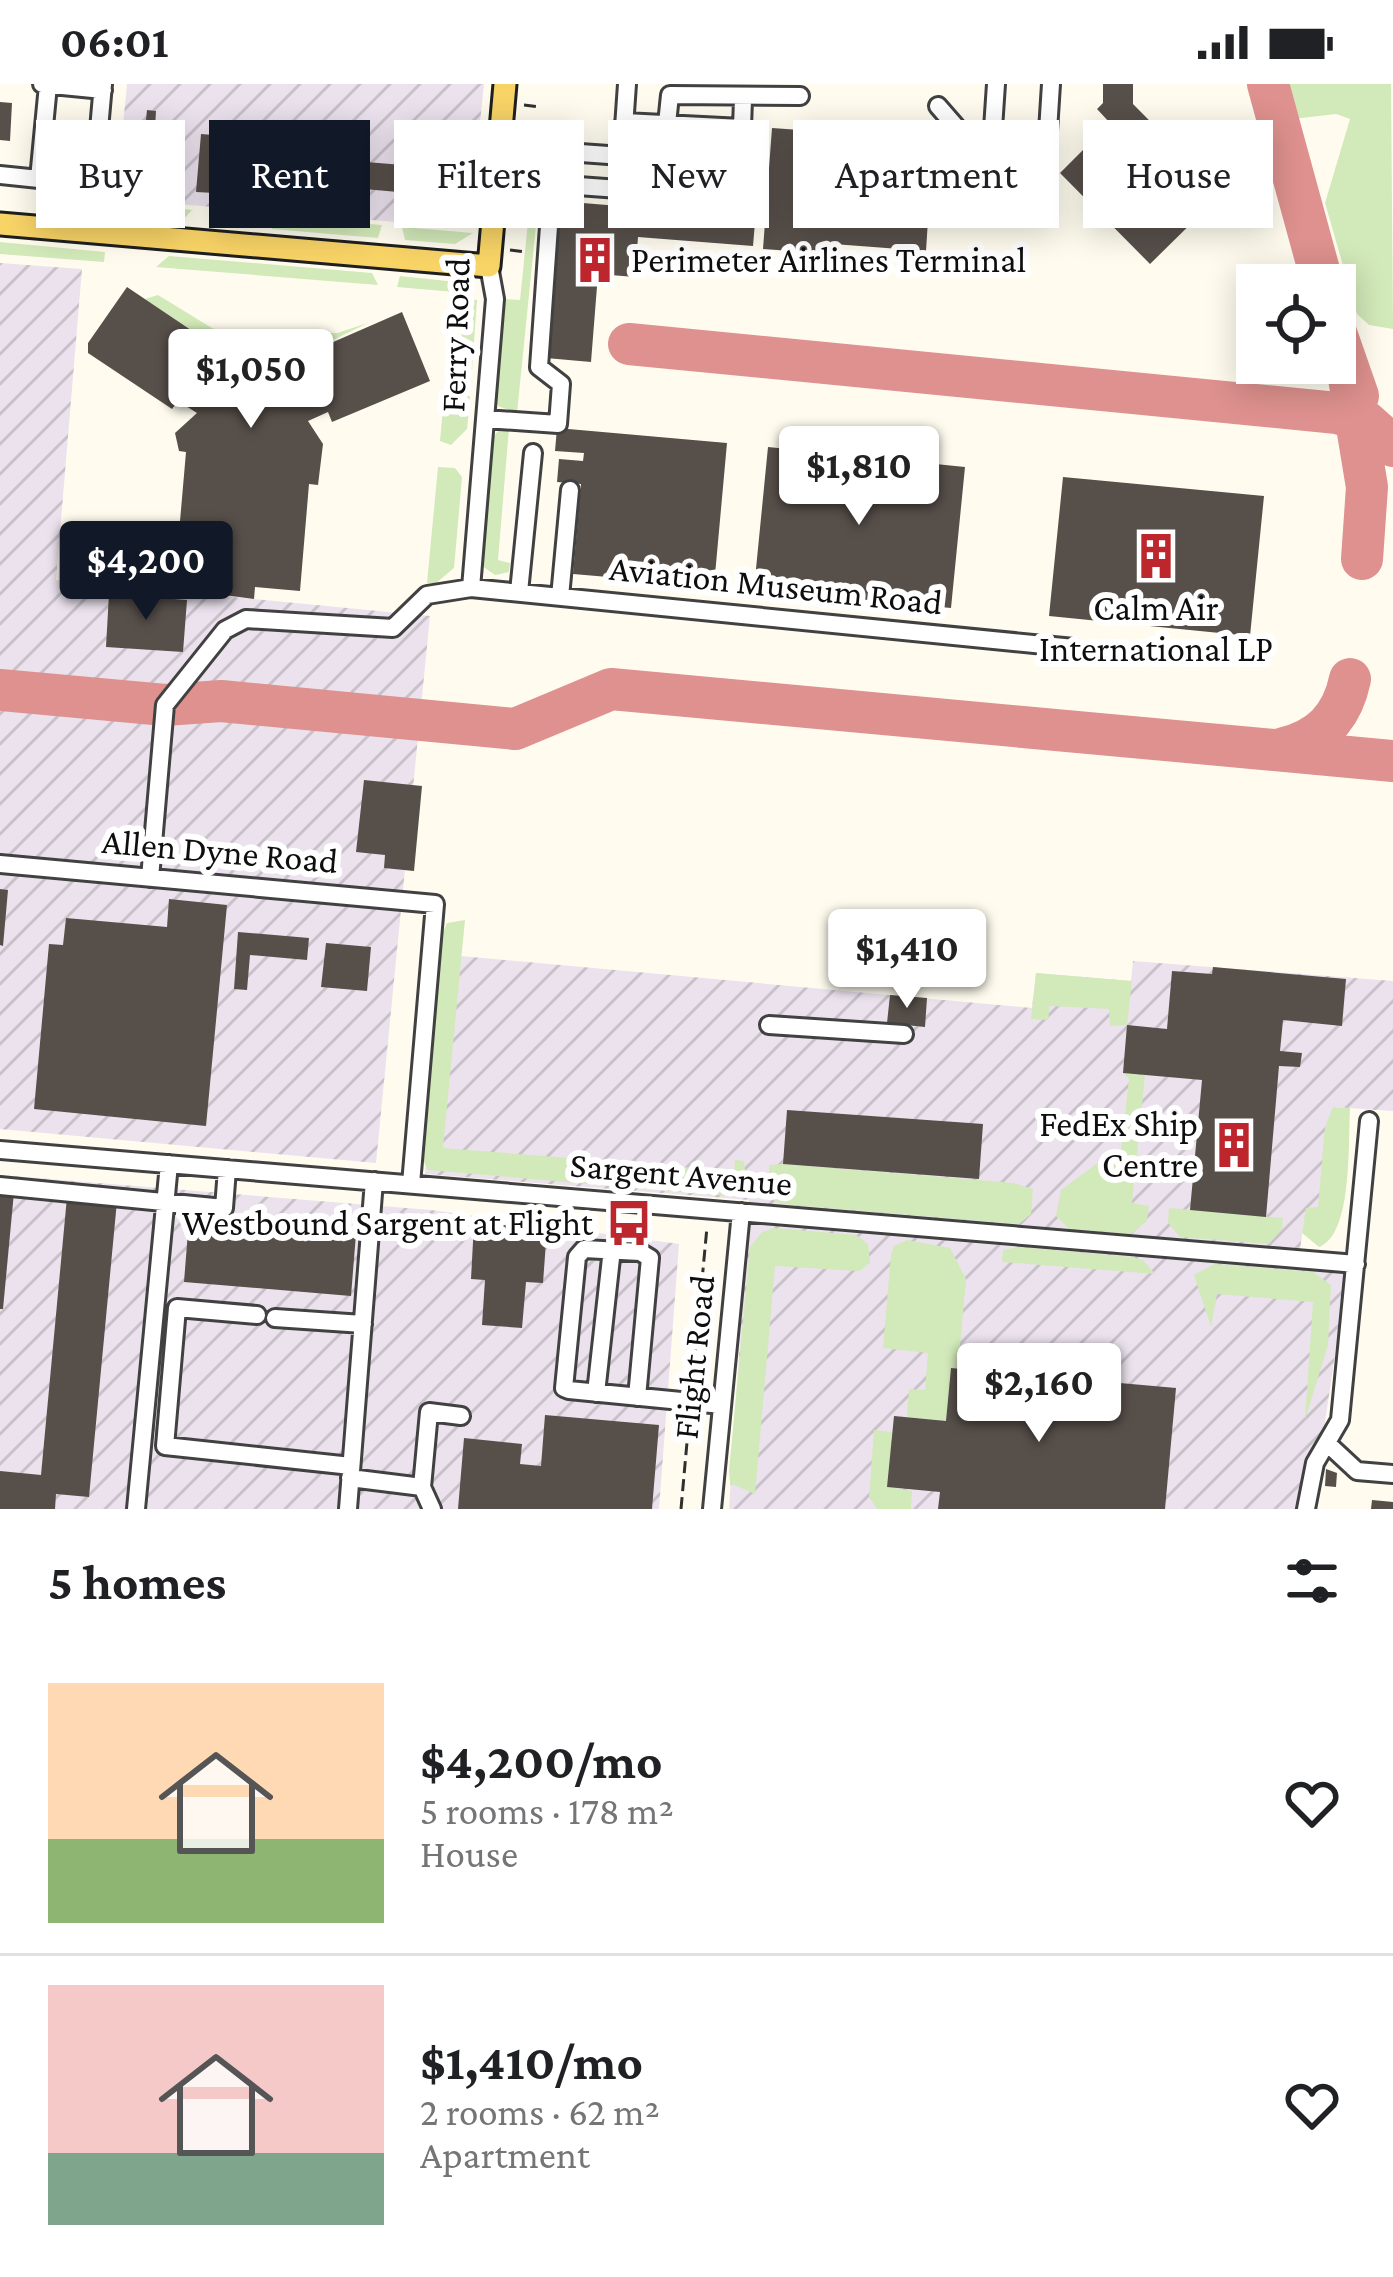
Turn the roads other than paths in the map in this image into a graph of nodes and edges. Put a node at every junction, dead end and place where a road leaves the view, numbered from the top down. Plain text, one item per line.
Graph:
1 (45, 84) edge
2 (505, 84) edge
3 (627, 84) edge
4 (996, 84) edge
5 (1052, 84) edge
6 (103, 87) edge
7 (800, 96) dead end
8 (743, 99) junction
9 (938, 106) dead end
10 (502, 120) edge
11 (624, 120) edge
12 (667, 120) edge
13 (742, 120) edge
14 (950, 120) edge
15 (0, 175) edge
16 (0, 224) edge
17 (492, 228) edge
18 (549, 228) edge
19 (90, 231) junction
20 (489, 266) junction
21 (485, 419) junction
22 (533, 453) dead end
23 (570, 490) dead end
24 (471, 588) junction
25 (519, 592) junction
26 (560, 597) junction
27 (1074, 648) dead end
28 (0, 863) edge
29 (150, 878) junction
30 (769, 1025) dead end
31 (904, 1034) dead end
32 (1369, 1121) dead end
33 (0, 1150) edge
34 (169, 1164) junction
35 (226, 1168) junction
36 (374, 1181) junction
37 (411, 1184) junction
38 (0, 1186) edge
39 (165, 1203) junction
40 (741, 1212) junction
41 (612, 1249) junction
42 (1356, 1264) junction
43 (363, 1324) junction
44 (596, 1393) junction
45 (637, 1397) junction
46 (722, 1406) junction
47 (461, 1416) dead end
48 (1329, 1445) junction
49 (351, 1472) junction
50 (1393, 1474) edge
51 (422, 1487) junction
52 (136, 1509) edge
53 (348, 1509) edge
54 (432, 1509) edge
55 (712, 1509) edge
56 (1306, 1509) edge

1 - 6 street
1 - 15 street
2 - 10 main road, Ferry Road
3 - 11 street
4 - 5 street
6 - 19 street
7 - 8 street
8 - 12 street
8 - 13 street
9 - 14 street
16 - 19 main road
17 - 20 main road, Ferry Road
18 - 21 street
19 - 20 main road
20 - 21 street, Ferry Road
21 - 24 street, Ferry Road
22 - 25 street
23 - 26 street
24 - 25 street, Aviation Museum Road
24 - 29 street
25 - 26 street, Aviation Museum Road
26 - 27 street, Aviation Museum Road
28 - 29 street, Allen Dyne Road
29 - 37 street, Allen Dyne Road
30 - 31 street
32 - 42 street
33 - 34 street, Sargent Avenue
34 - 35 street, Sargent Avenue
34 - 39 street
35 - 36 street, Sargent Avenue
35 - 39 street
36 - 37 street, Sargent Avenue
36 - 43 street
37 - 40 street, Sargent Avenue
38 - 39 street
39 - 52 street
40 - 42 street, Sargent Avenue
40 - 46 street, Flight Road
41 - 44 street
41 - 44 street
41 - 45 street
42 - 48 street
43 - 49 street
43 - 49 street
44 - 45 street
45 - 46 street
46 - 55 street, Flight Road
47 - 51 street
48 - 50 street
48 - 56 street
49 - 51 street
49 - 53 street
51 - 54 street

